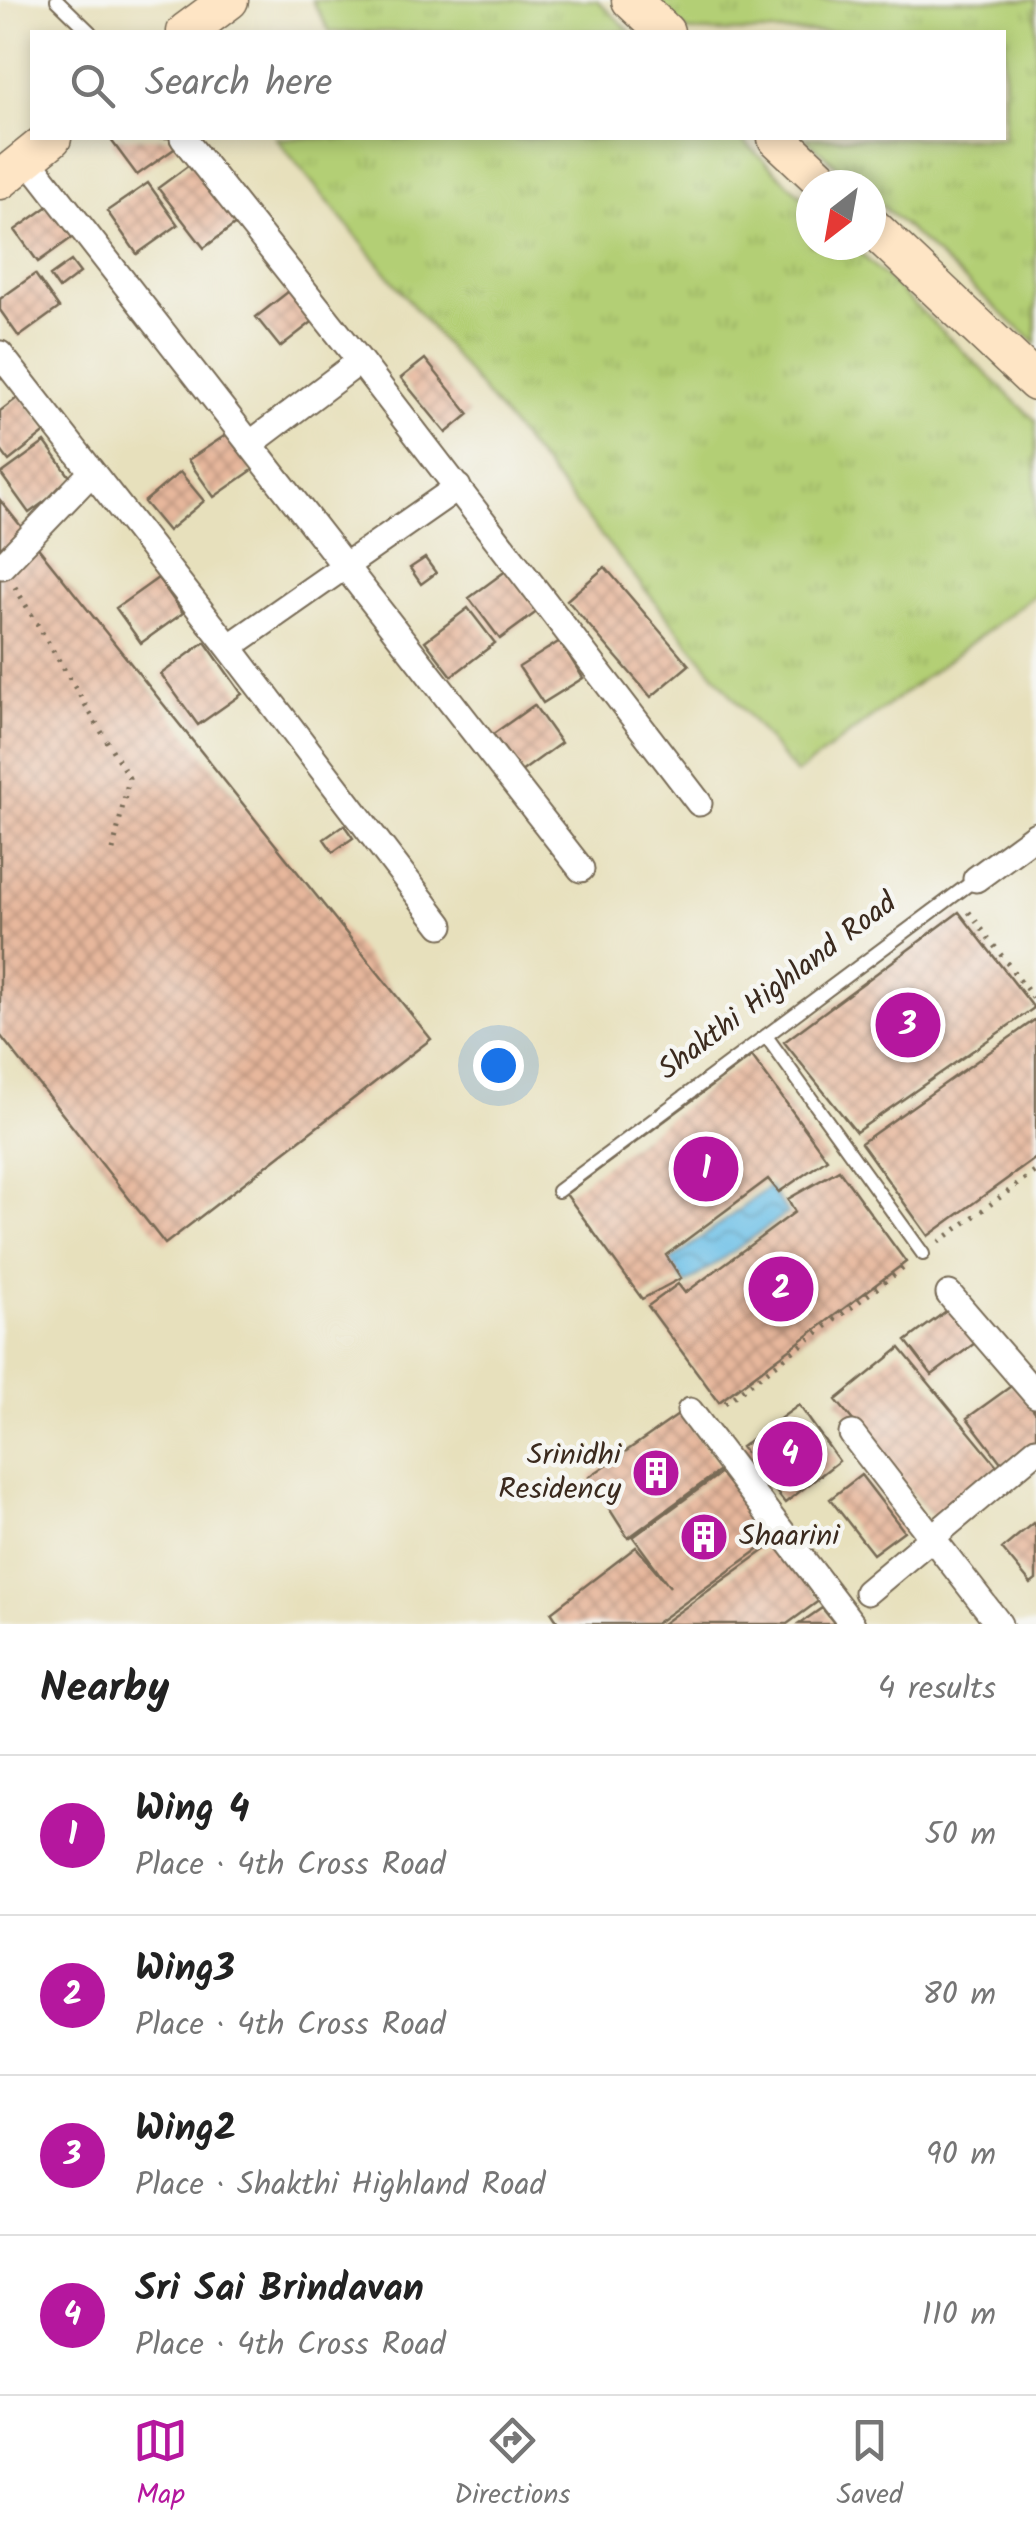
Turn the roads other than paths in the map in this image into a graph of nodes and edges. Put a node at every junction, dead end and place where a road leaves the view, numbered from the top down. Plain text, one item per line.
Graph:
1 (57, 0) edge
2 (229, 0) edge
3 (631, 0) edge
4 (88, 30) edge
5 (189, 30) edge
6 (663, 30) edge
7 (184, 140) edge
8 (778, 140) edge
9 (26, 158) edge
10 (811, 170) edge
11 (886, 240) edge
12 (0, 354) edge
13 (360, 361) junction
14 (1036, 382) edge
15 (250, 444) junction
16 (92, 472) junction
17 (458, 487) junction
18 (2, 566) edge
19 (345, 567) junction
20 (229, 647) junction
21 (699, 804) dead end
22 (1036, 834) edge
23 (582, 869) dead end
24 (976, 879) joint
25 (441, 925) dead end
26 (766, 1036) junction
27 (558, 1191) dead end
28 (923, 1254) road end
29 (948, 1294) dead end
30 (1036, 1395) edge
31 (690, 1411) dead end
32 (852, 1434) dead end
33 (1036, 1450) edge
34 (932, 1538) junction
35 (866, 1592) dead end
36 (852, 1624) edge
37 (998, 1624) edge

1 - 4 lane
2 - 5 street
3 - 6 street
7 - 13 street
8 - 10 street
9 - 15 street
11 - 14 street
12 - 16 street
13 - 15 street
13 - 17 street
15 - 19 street
16 - 18 street
16 - 20 street
17 - 19 street
17 - 21 street
19 - 20 street
19 - 23 street
20 - 25 street
22 - 24 street, Shakthi Highland Road
24 - 26 lane, Shakthi Highland Road
26 - 27 lane, Shakthi Highland Road
26 - 28 lane
29 - 30 street
31 - 36 street
32 - 34 street
33 - 34 street
34 - 35 street
34 - 37 street

